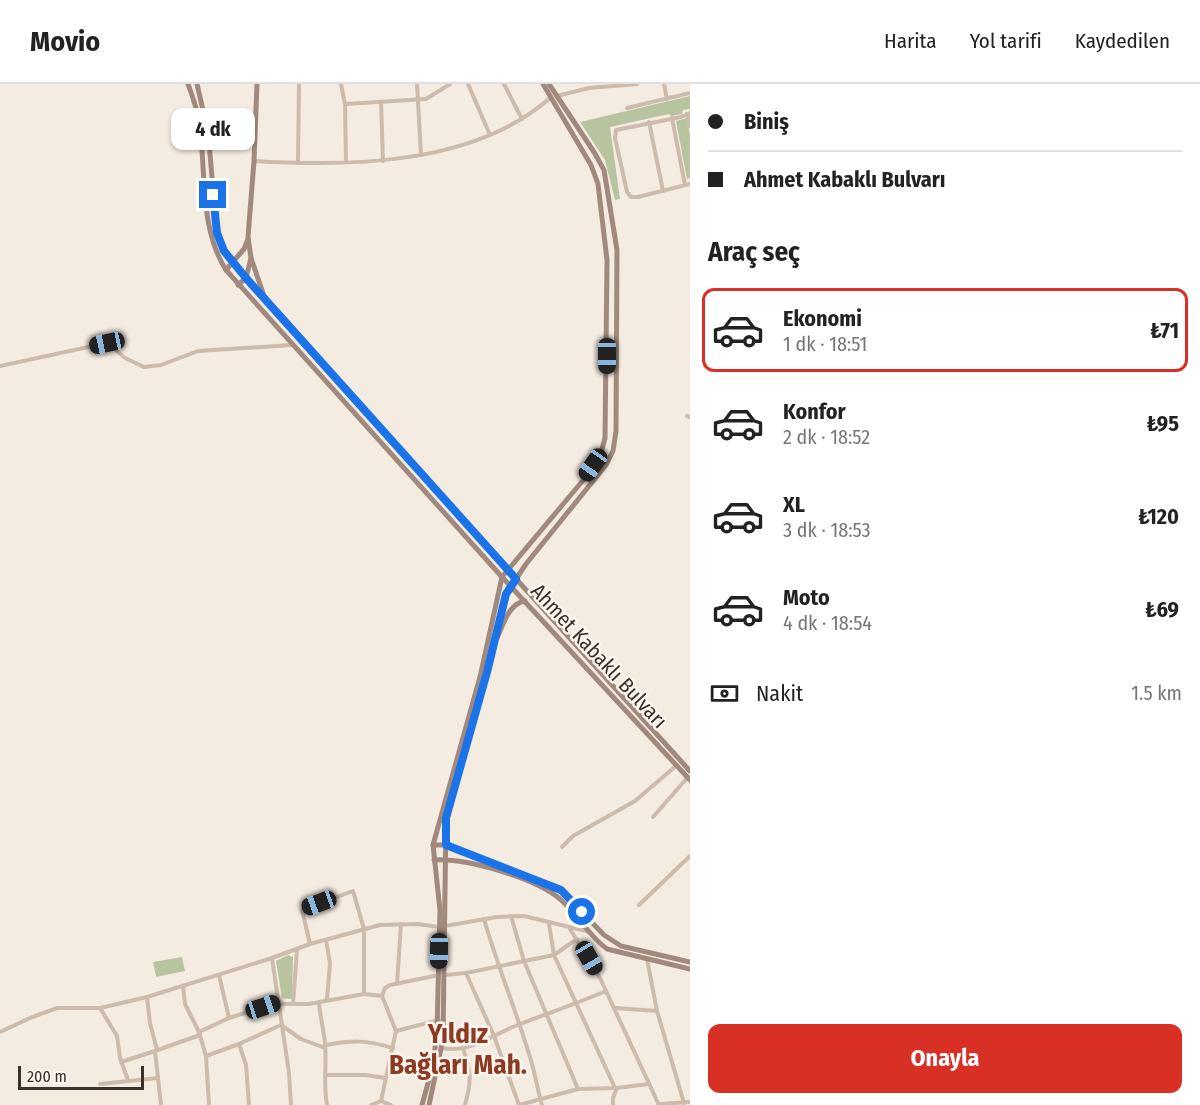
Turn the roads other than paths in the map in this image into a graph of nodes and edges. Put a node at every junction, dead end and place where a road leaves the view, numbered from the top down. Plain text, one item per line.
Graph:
1 (188, 84) edge
2 (196, 84) edge
3 (257, 84) edge
4 (298, 84) edge
5 (341, 84) edge
6 (417, 84) edge
7 (450, 84) edge
8 (468, 84) edge
9 (504, 84) edge
10 (543, 84) edge
11 (549, 84) edge
12 (637, 84) edge
13 (664, 84) edge
14 (630, 85) edge
15 (588, 86) edge
16 (690, 93) edge
17 (557, 96) junction
18 (550, 98) junction
19 (668, 99) junction
20 (418, 100) junction
21 (381, 102) junction
22 (345, 104) junction
23 (627, 108) dead end
24 (689, 113) edge
25 (672, 118) junction
26 (522, 119) junction
27 (649, 122) junction
28 (690, 126) edge
29 (490, 135) junction
30 (422, 155) junction
31 (254, 161) junction
32 (346, 161) junction
33 (383, 161) junction
34 (298, 164) junction
35 (688, 185) edge
36 (663, 191) junction
37 (248, 237) junction
38 (251, 258) junction
39 (234, 263) junction
40 (226, 270) junction
41 (246, 278) junction
42 (238, 285) junction
43 (266, 300) junction
44 (292, 345) junction
45 (0, 366) edge
46 (508, 570) junction
47 (502, 577) junction
48 (516, 579) junction
49 (511, 585) junction
50 (525, 601) junction
51 (493, 648) junction
52 (677, 765) junction
53 (689, 776) edge
54 (653, 817) dead end
55 (433, 845) junction
56 (446, 845) junction
57 (562, 847) dead end
58 (690, 856) edge
59 (447, 859) junction
60 (434, 860) junction
61 (639, 905) dead end
62 (511, 916) junction
63 (484, 919) junction
64 (401, 924) junction
65 (549, 924) junction
66 (442, 927) junction
67 (570, 928) junction
68 (364, 929) junction
69 (591, 933) junction
70 (578, 939) junction
71 (326, 940) junction
72 (310, 944) junction
73 (297, 950) junction
74 (554, 955) junction
75 (272, 958) junction
76 (647, 959) junction
77 (524, 961) junction
78 (690, 962) edge
79 (497, 966) junction
80 (690, 969) edge
81 (466, 973) junction
82 (219, 975) junction
83 (442, 975) junction
84 (397, 984) junction
85 (183, 986) junction
86 (606, 991) junction
87 (364, 994) junction
88 (382, 996) junction
89 (147, 997) junction
90 (327, 999) junction
91 (319, 1002) junction
92 (280, 1003) junction
93 (576, 1003) junction
94 (293, 1004) junction
95 (100, 1008) junction
96 (615, 1008) junction
97 (657, 1011) junction
98 (548, 1014) junction
99 (229, 1018) junction
100 (441, 1019) junction
101 (519, 1024) junction
102 (281, 1025) junction
103 (396, 1031) junction
104 (0, 1032) edge
105 (199, 1034) junction
106 (494, 1036) junction
107 (239, 1044) junction
108 (325, 1047) junction
109 (393, 1048) junction
110 (442, 1048) junction
111 (463, 1048) junction
112 (156, 1051) junction
113 (206, 1056) junction
114 (121, 1062) junction
115 (326, 1075) junction
116 (158, 1078) junction
117 (385, 1078) junction
118 (128, 1080) junction
119 (100, 1084) dead end
120 (649, 1084) junction
121 (616, 1088) junction
122 (578, 1089) junction
123 (381, 1101) junction
124 (684, 1102) junction
125 (690, 1102) edge
126 (541, 1103) edge
127 (161, 1105) edge
128 (209, 1105) edge
129 (249, 1105) edge
130 (291, 1105) edge
131 (327, 1105) edge
132 (371, 1105) edge
133 (391, 1105) edge
134 (422, 1105) edge
135 (429, 1105) edge
136 (465, 1105) edge
137 (519, 1105) edge
138 (613, 1105) edge
139 (659, 1105) edge

1 - 40 street, Ahmet Kabaklı Bulvarı
2 - 39 street, Ahmet Kabaklı Bulvarı
3 - 31 street
4 - 34 street
5 - 22 street
6 - 20 street
7 - 20 street
8 - 29 street
9 - 26 street
10 - 18 street
11 - 17 street
12 - 14 street
13 - 19 street
14 - 15 street
15 - 17 street
16 - 19 street
17 - 48 street
18 - 26 street
18 - 46 street
19 - 23 street
20 - 21 street
20 - 30 street
21 - 22 street
21 - 33 street
22 - 32 street
24 - 25 street
24 - 28 street
25 - 27 street
25 - 35 street
26 - 29 street
27 - 36 street
27 - 36 street
29 - 30 street
30 - 33 street
31 - 34 street
31 - 37 street
32 - 33 street
32 - 34 street
35 - 36 street
37 - 38 street
37 - 39 street
38 - 41 street
38 - 43 street
39 - 40 street
39 - 41 street, Ahmet Kabaklı Bulvarı
40 - 42 street, Ahmet Kabaklı Bulvarı
41 - 42 street
41 - 43 street, Ahmet Kabaklı Bulvarı
42 - 44 street, Ahmet Kabaklı Bulvarı
43 - 46 street, Ahmet Kabaklı Bulvarı
44 - 45 street
44 - 47 street, Ahmet Kabaklı Bulvarı
46 - 47 street
46 - 48 street, Ahmet Kabaklı Bulvarı
47 - 49 street, Ahmet Kabaklı Bulvarı
47 - 55 street
48 - 49 street
48 - 53 street, Ahmet Kabaklı Bulvarı
49 - 50 street, Ahmet Kabaklı Bulvarı
49 - 51 street
50 - 51 street
50 - 52 street, Ahmet Kabaklı Bulvarı
51 - 56 street
52 - 53 street, Ahmet Kabaklı Bulvarı
52 - 57 street
53 - 54 street
55 - 56 street
55 - 60 street
56 - 59 street
56 - 78 street
58 - 61 street
59 - 60 street
59 - 66 street
59 - 69 street
60 - 66 street
62 - 63 street
62 - 65 street
62 - 77 street
63 - 66 street
63 - 79 street
64 - 66 street
64 - 68 street
64 - 84 street
65 - 67 street
65 - 74 street
66 - 83 street
67 - 69 street
67 - 70 street
68 - 71 street
68 - 72 street
68 - 87 street
69 - 76 street
70 - 74 street
70 - 86 street
71 - 72 street
71 - 90 street
72 - 73 street
73 - 75 street
73 - 94 street
74 - 77 street
74 - 93 street
75 - 82 street
75 - 92 street
76 - 80 street
76 - 97 street
77 - 79 street
77 - 98 street
79 - 81 street
79 - 101 street
81 - 83 street
81 - 106 street
82 - 85 street
82 - 99 street
83 - 84 street
83 - 100 street
84 - 88 street
85 - 89 street
85 - 105 street
86 - 93 street
86 - 96 street
87 - 88 street
87 - 90 street
88 - 103 street
89 - 95 street
89 - 112 street
90 - 91 street
91 - 94 street
91 - 108 street
92 - 94 street
92 - 99 street
92 - 102 street
93 - 98 street
93 - 121 street
95 - 104 street
95 - 114 street
96 - 97 street
96 - 120 street
97 - 124 street
98 - 101 street
98 - 122 street
99 - 105 street
100 - 103 street
100 - 110 street
100 - 134 street
101 - 106 street
101 - 126 street
102 - 107 street
102 - 108 street
102 - 130 street
103 - 109 street
105 - 112 street
105 - 113 street
106 - 111 street
106 - 137 street
107 - 113 street
107 - 129 street
108 - 109 street
108 - 115 street
109 - 117 street
110 - 111 street
110 - 135 street
111 - 136 street
112 - 114 street
112 - 116 street
113 - 128 street
114 - 118 street
115 - 117 street
115 - 131 street
116 - 118 street
116 - 127 street
117 - 123 street
118 - 119 street
120 - 121 street
120 - 139 street
121 - 122 street
121 - 138 street
122 - 126 street
123 - 132 street
123 - 133 street
124 - 125 street
124 - 139 street
126 - 137 street

